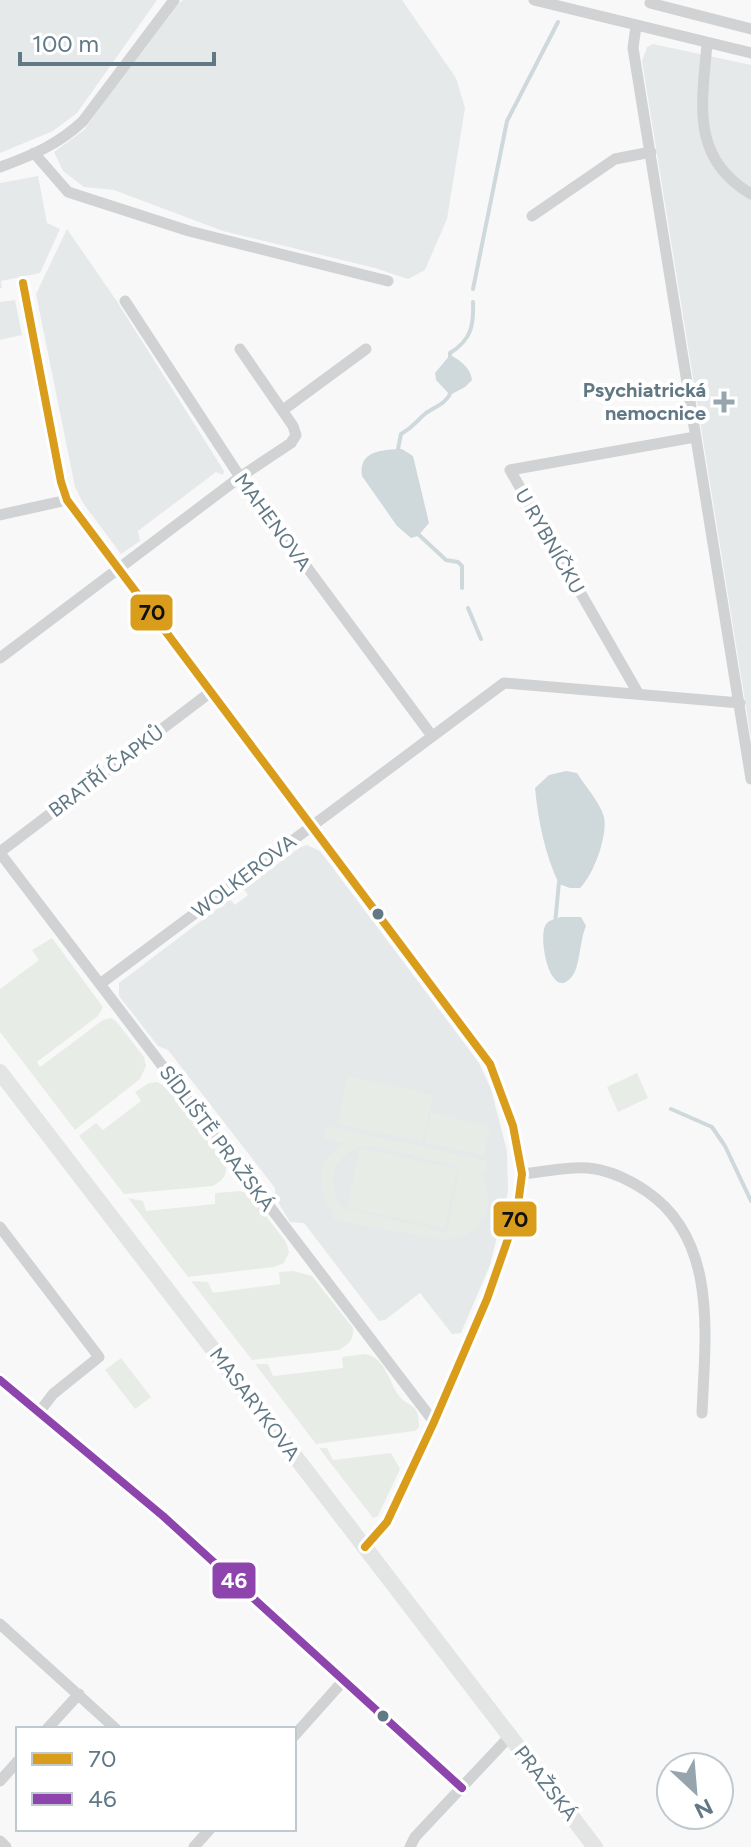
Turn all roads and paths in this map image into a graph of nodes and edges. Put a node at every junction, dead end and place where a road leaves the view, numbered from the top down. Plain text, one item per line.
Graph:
1 (174, 0) edge
2 (534, 0) edge
3 (650, 3) dead end
4 (636, 26) junction
5 (751, 29) edge
6 (707, 44) junction
7 (751, 53) edge
8 (651, 152) junction
9 (34, 153) junction
10 (0, 167) edge
11 (751, 194) edge
12 (532, 216) dead end
13 (388, 281) dead end
14 (23, 283) dead end
15 (125, 301) dead end
16 (240, 349) dead end
17 (366, 349) dead end
18 (283, 410) junction
19 (695, 437) junction
20 (240, 477) junction
21 (67, 500) junction
22 (0, 515) edge
23 (118, 569) junction
24 (0, 658) edge
25 (212, 691) junction
26 (638, 693) junction
27 (740, 703) junction
28 (432, 736) junction
29 (751, 779) edge
30 (312, 825) junction
31 (0, 852) edge
32 (100, 984) junction
33 (0, 1072) edge
34 (522, 1174) junction
35 (0, 1227) edge
36 (0, 1380) edge
37 (40, 1411) junction
38 (702, 1413) dead end
39 (434, 1422) junction
40 (365, 1547) junction
41 (0, 1624) edge
42 (344, 1680) junction
43 (79, 1694) junction
44 (49, 1727) edge
45 (114, 1727) edge
46 (296, 1734) edge
47 (510, 1736) junction
48 (16, 1763) edge
49 (0, 1781) edge
50 (462, 1788) junction
51 (208, 1831) edge
52 (0, 1841) edge
53 (6, 1847) edge
54 (194, 1847) edge
55 (410, 1847) edge
56 (595, 1847) edge

1 - 9 street
2 - 4 street
3 - 5 street
4 - 6 street
4 - 8 street
6 - 7 street
6 - 11 street
8 - 12 street
8 - 19 street
9 - 10 street
9 - 13 street
14 - 21 street
15 - 20 street, MAHENOVA
16 - 18 street
17 - 18 street
18 - 20 street
19 - 26 street, U RYBNÍČKU
19 - 27 street
20 - 23 street
20 - 28 street, MAHENOVA
21 - 22 street
21 - 23 street
23 - 24 street
23 - 25 street
25 - 30 street
25 - 31 street, BRATŘÍ ČAPKŮ
26 - 27 street
26 - 28 street, WOLKEROVA
27 - 29 street
28 - 30 street, WOLKEROVA
30 - 32 street, WOLKEROVA
30 - 34 street
31 - 32 street, SÍDLIŠTĚ PRAŽSKÁ
32 - 39 street, SÍDLIŠTĚ PRAŽSKÁ
33 - 40 main road, MASARYKOVA
34 - 38 street
34 - 39 street
35 - 37 street
36 - 37 street
37 - 42 street
39 - 40 street
40 - 47 main road, MASARYKOVA
41 - 43 street
42 - 46 street
42 - 50 street
43 - 44 street
43 - 45 street
47 - 50 street, PRAŽSKÁ
47 - 56 main road, PRAŽSKÁ
48 - 49 street
50 - 55 street, PRAŽSKÁ
51 - 54 street
52 - 53 street

